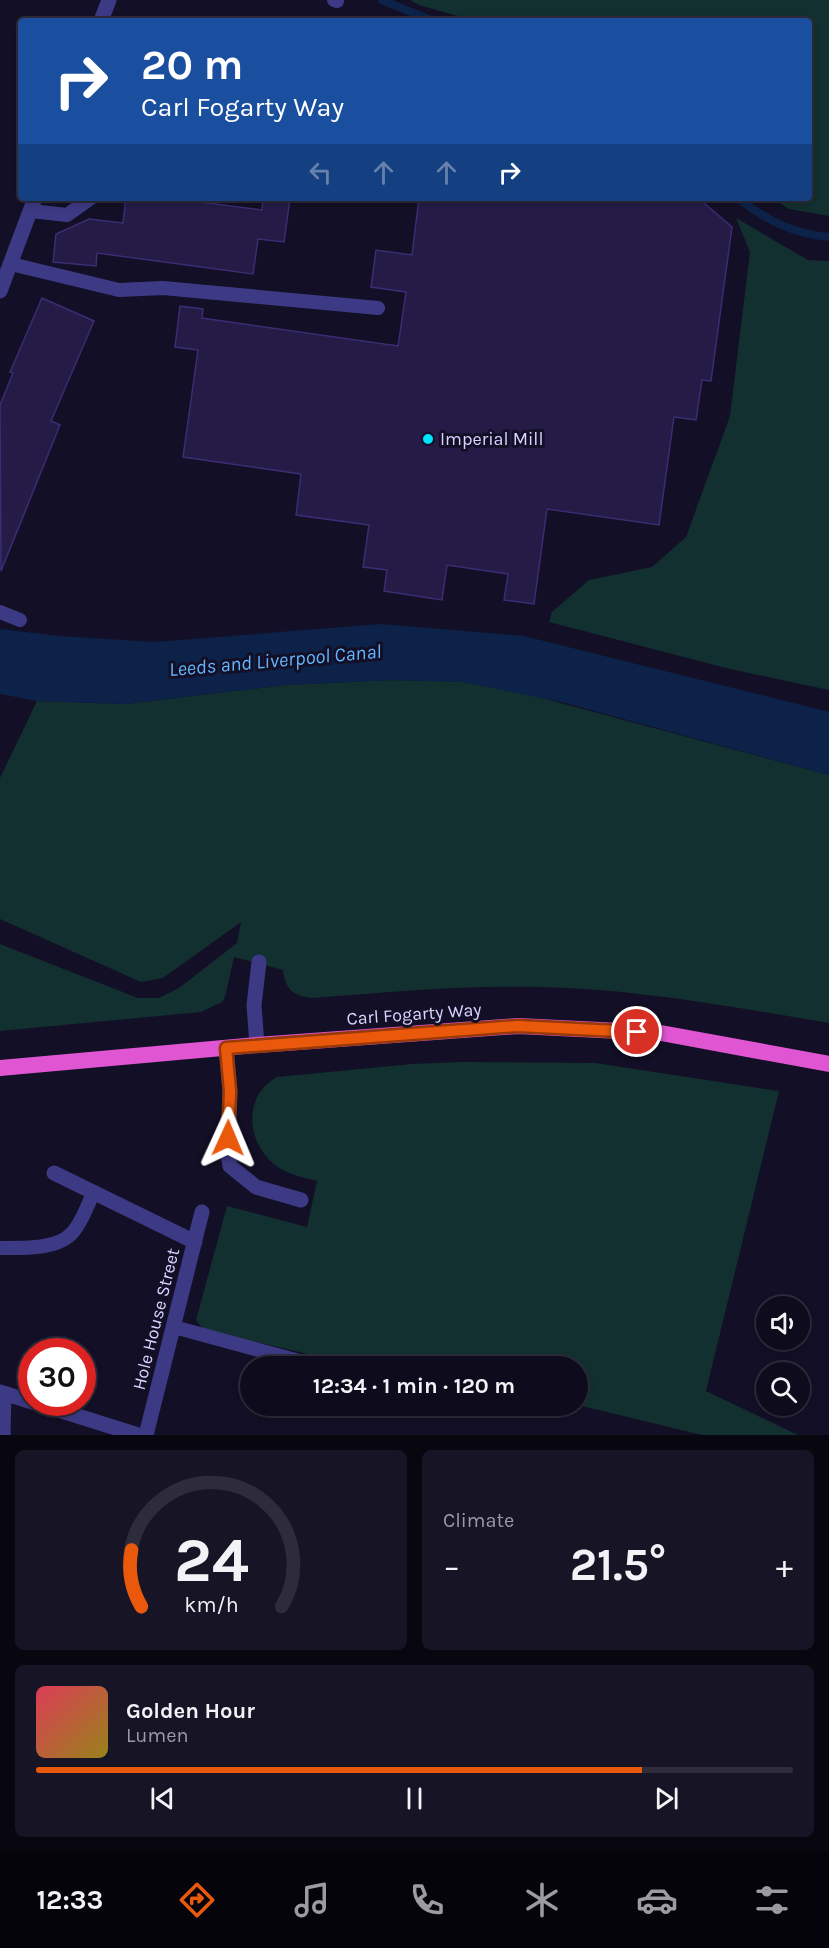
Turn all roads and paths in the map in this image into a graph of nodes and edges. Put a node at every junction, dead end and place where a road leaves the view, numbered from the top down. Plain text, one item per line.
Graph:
1 (109, 0) edge
2 (102, 18) edge
3 (87, 201) edge
4 (33, 205) edge
5 (6, 262) edge
6 (0, 291) edge
7 (378, 308) dead end
8 (0, 612) edge
9 (20, 620) dead end
10 (259, 962) dead end
11 (257, 1045) junction
12 (226, 1048) junction
13 (829, 1064) edge
14 (0, 1068) edge
15 (54, 1173) dead end
16 (93, 1194) junction
17 (302, 1200) dead end
18 (202, 1212) dead end
19 (195, 1242) junction
20 (0, 1248) edge
21 (174, 1327) junction
22 (281, 1356) edge
23 (2, 1393) edge
24 (18, 1398) edge
25 (77, 1416) edge
26 (3, 1435) edge
27 (138, 1435) edge
28 (146, 1435) edge

1 - 2 street
3 - 4 lane
4 - 5 street
5 - 6 street
5 - 7 lane
8 - 9 lane
10 - 11 street
11 - 12 highway, Carl Fogarty Way
11 - 13 highway, Carl Fogarty Way
12 - 14 highway, Carl Fogarty Way
12 - 17 street
15 - 16 street
16 - 19 street
16 - 20 lane
18 - 19 street, Hole House Street
19 - 21 street, Hole House Street
21 - 22 lane
21 - 28 street, Hole House Street
23 - 24 street
23 - 26 street
25 - 27 street

